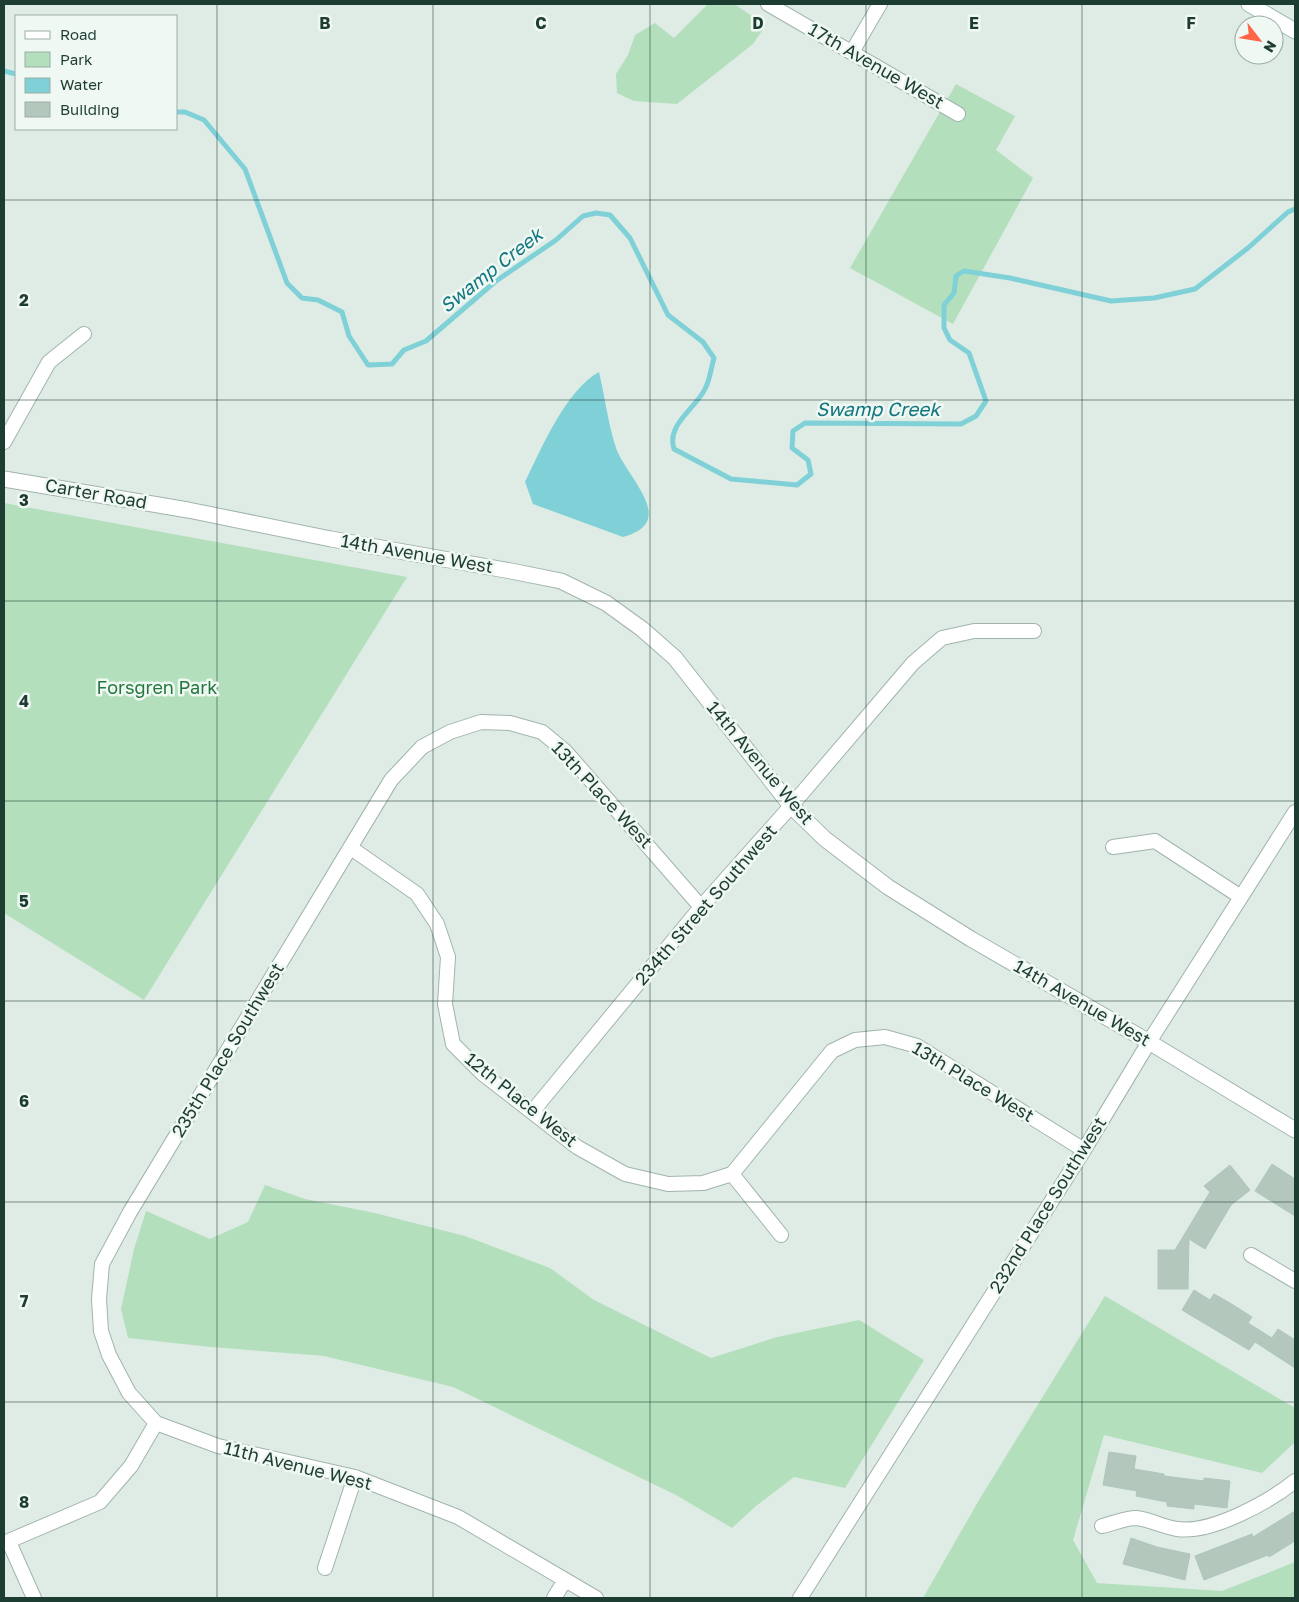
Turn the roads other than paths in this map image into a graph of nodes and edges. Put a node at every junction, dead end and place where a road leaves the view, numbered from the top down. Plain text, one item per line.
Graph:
1 (768, 4) edge
2 (880, 4) edge
3 (1255, 5) edge
4 (1295, 31) edge
5 (852, 52) junction
6 (958, 114) dead end
7 (84, 334) dead end
8 (4, 442) edge
9 (4, 479) edge
10 (188, 510) joint
11 (1034, 631) dead end
12 (481, 722) joint
13 (791, 806) junction
14 (1295, 812) edge
15 (1113, 846) dead end
16 (351, 848) junction
17 (1241, 897) junction
18 (701, 907) junction
19 (1149, 1042) junction
20 (532, 1112) junction
21 (1295, 1130) edge
22 (1084, 1150) junction
23 (732, 1174) junction
24 (781, 1235) dead end
25 (1250, 1255) dead end
26 (1295, 1281) edge
27 (156, 1423) junction
28 (355, 1477) junction
29 (1295, 1481) edge
30 (1102, 1526) dead end
31 (6, 1542) edge
32 (325, 1568) dead end
33 (565, 1580) junction
34 (34, 1598) edge
35 (554, 1598) edge
36 (596, 1598) edge
37 (800, 1598) edge

1 - 5 street, 17th Avenue West
2 - 5 street
3 - 4 street
5 - 6 street, 17th Avenue West
7 - 8 street
9 - 10 street, Carter Road
10 - 13 street, 14th Avenue West
11 - 13 street, 234th Street Southwest
12 - 16 street, 235th Place Southwest
12 - 18 street, 13th Place West
13 - 18 street, 234th Street Southwest
13 - 19 street, 14th Avenue West
14 - 17 street, 232nd Place Southwest
15 - 17 street
16 - 20 street, 12th Place West
16 - 27 street, 235th Place Southwest
17 - 19 street, 232nd Place Southwest
18 - 20 street, 234th Street Southwest
19 - 21 street, 14th Avenue West
19 - 22 street, 232nd Place Southwest
20 - 23 street, 12th Place West
22 - 23 street, 13th Place West
22 - 37 street, 232nd Place Southwest
23 - 24 street
25 - 26 street
27 - 28 street, 11th Avenue West
27 - 31 street
28 - 32 street
28 - 33 street, 11th Avenue West
29 - 30 street
31 - 34 street
33 - 35 street
33 - 36 street, 11th Avenue West

